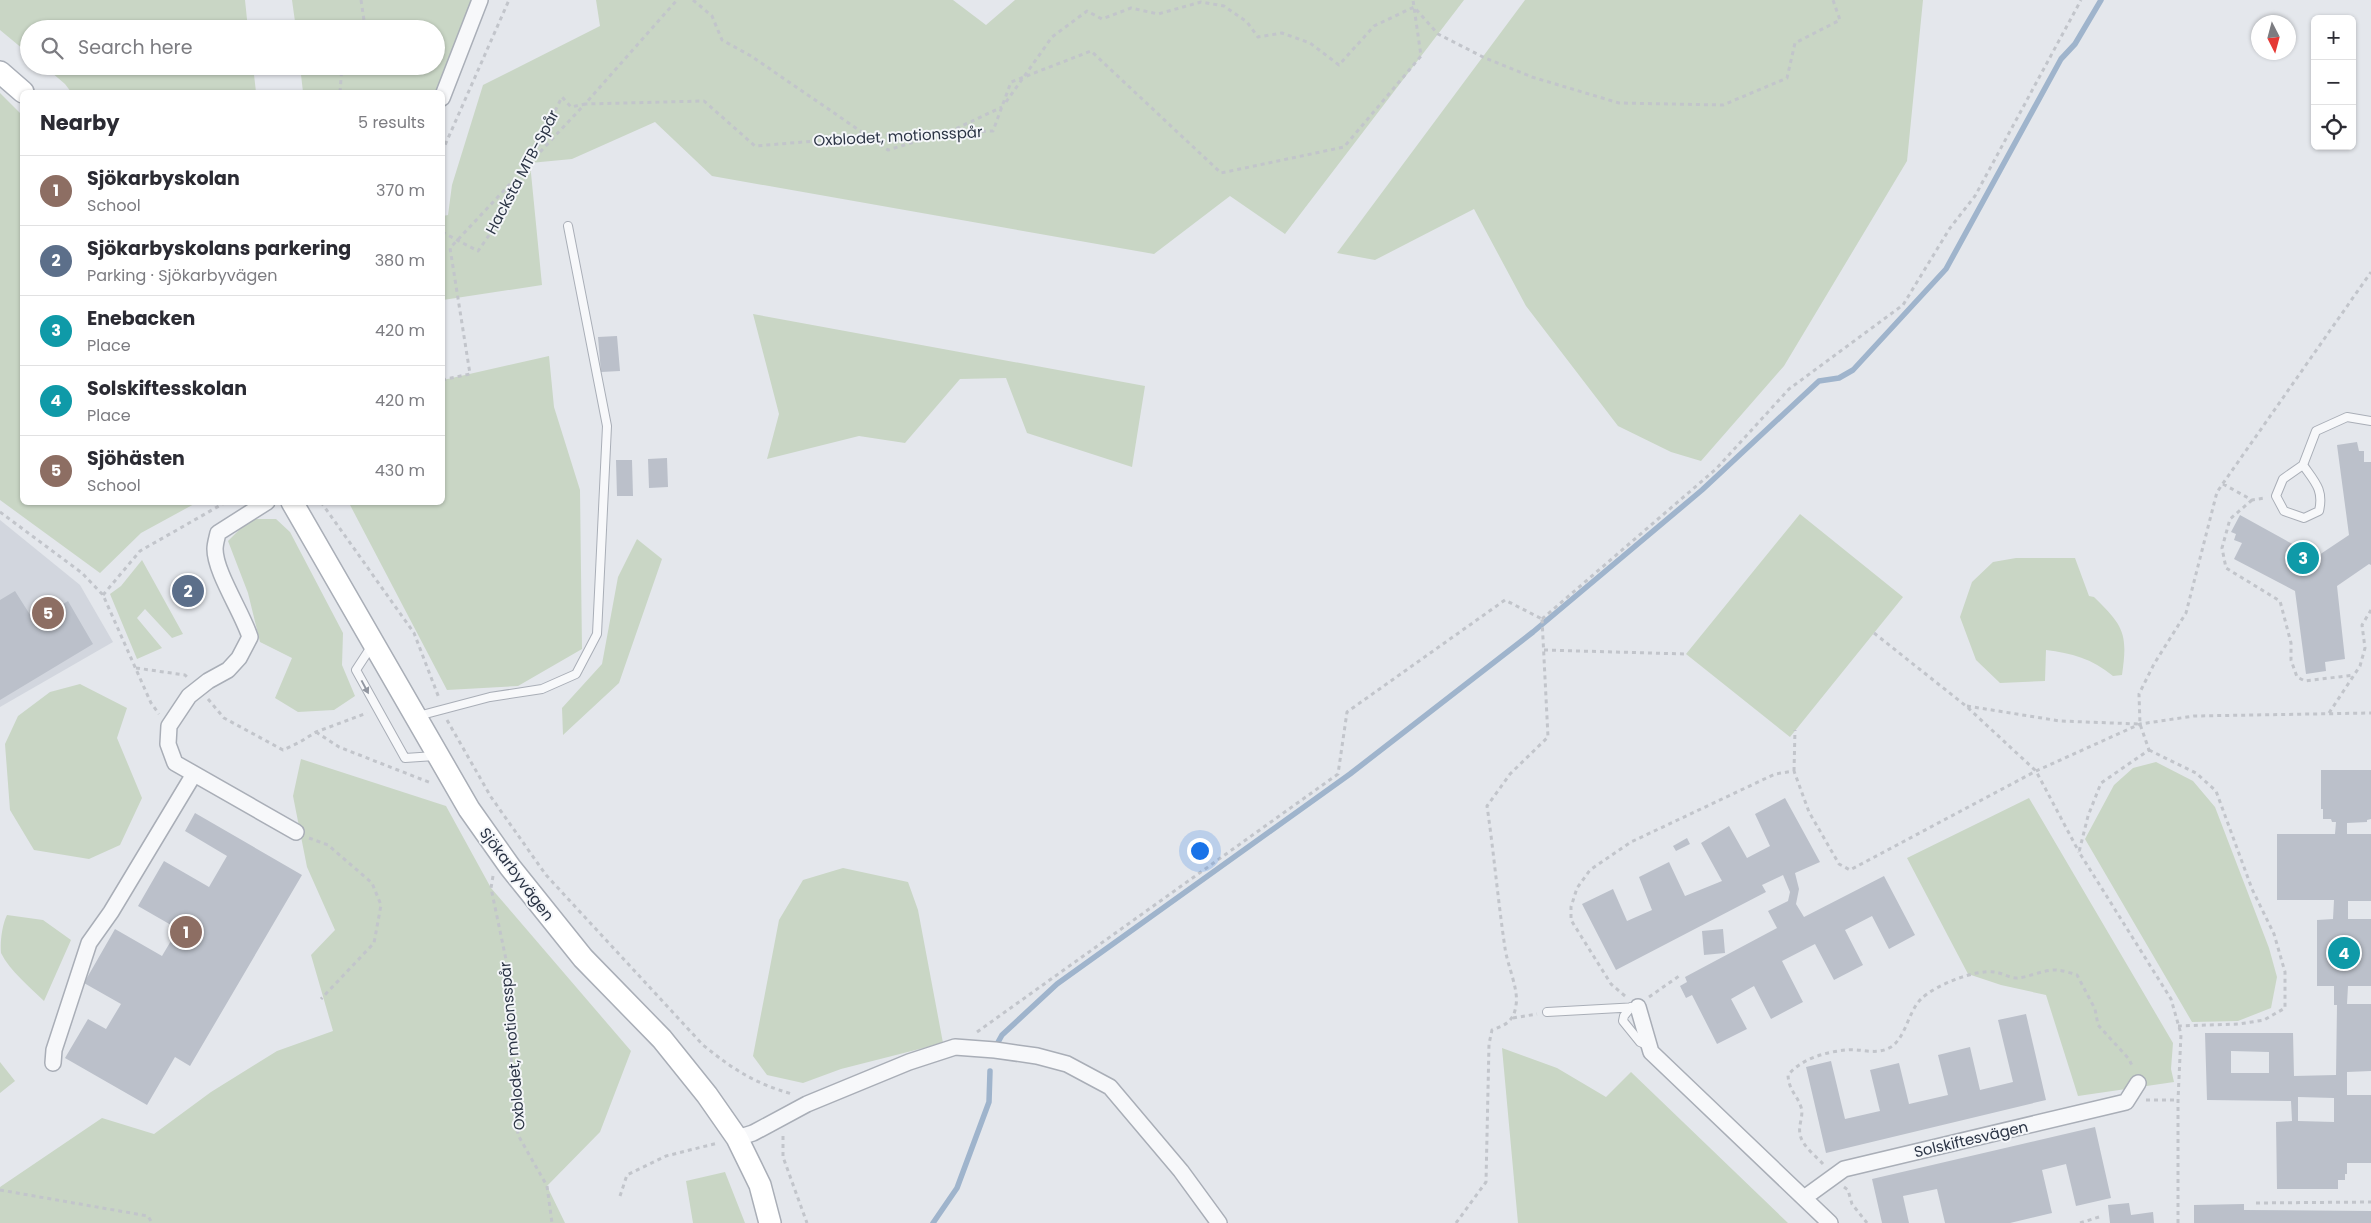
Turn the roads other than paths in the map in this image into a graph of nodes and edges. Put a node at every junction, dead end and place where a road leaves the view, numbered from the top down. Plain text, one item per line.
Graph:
1 (480, 0) edge
2 (0, 72) edge
3 (21, 90) edge
4 (445, 90) edge
5 (568, 226) dead end
6 (2371, 421) edge
7 (2303, 466) junction
8 (262, 505) edge
9 (294, 505) edge
10 (372, 645) junction
11 (414, 717) junction
12 (436, 756) junction
13 (194, 774) junction
14 (296, 832) road end
15 (1636, 1009) joint
16 (1547, 1012) road end
17 (53, 1063) dead end
18 (2138, 1083) road end
19 (736, 1138) junction
20 (1804, 1198) junction
21 (770, 1223) edge
22 (1218, 1223) edge
23 (1830, 1223) edge

1 - 4 street
2 - 3 street
5 - 11 lane
6 - 7 lane
7 - 7 lane
8 - 13 street
9 - 10 street, Sjökarbyvägen
10 - 11 street, Sjökarbyvägen
10 -> 12 lane
11 - 12 street, Sjökarbyvägen
12 - 19 street, Sjökarbyvägen
13 - 14 street
13 - 17 street
15 - 16 lane
15 - 20 street
18 - 20 street, Solskiftesvägen
19 - 21 street, Sjökarbyvägen
19 - 22 street
20 - 23 street

